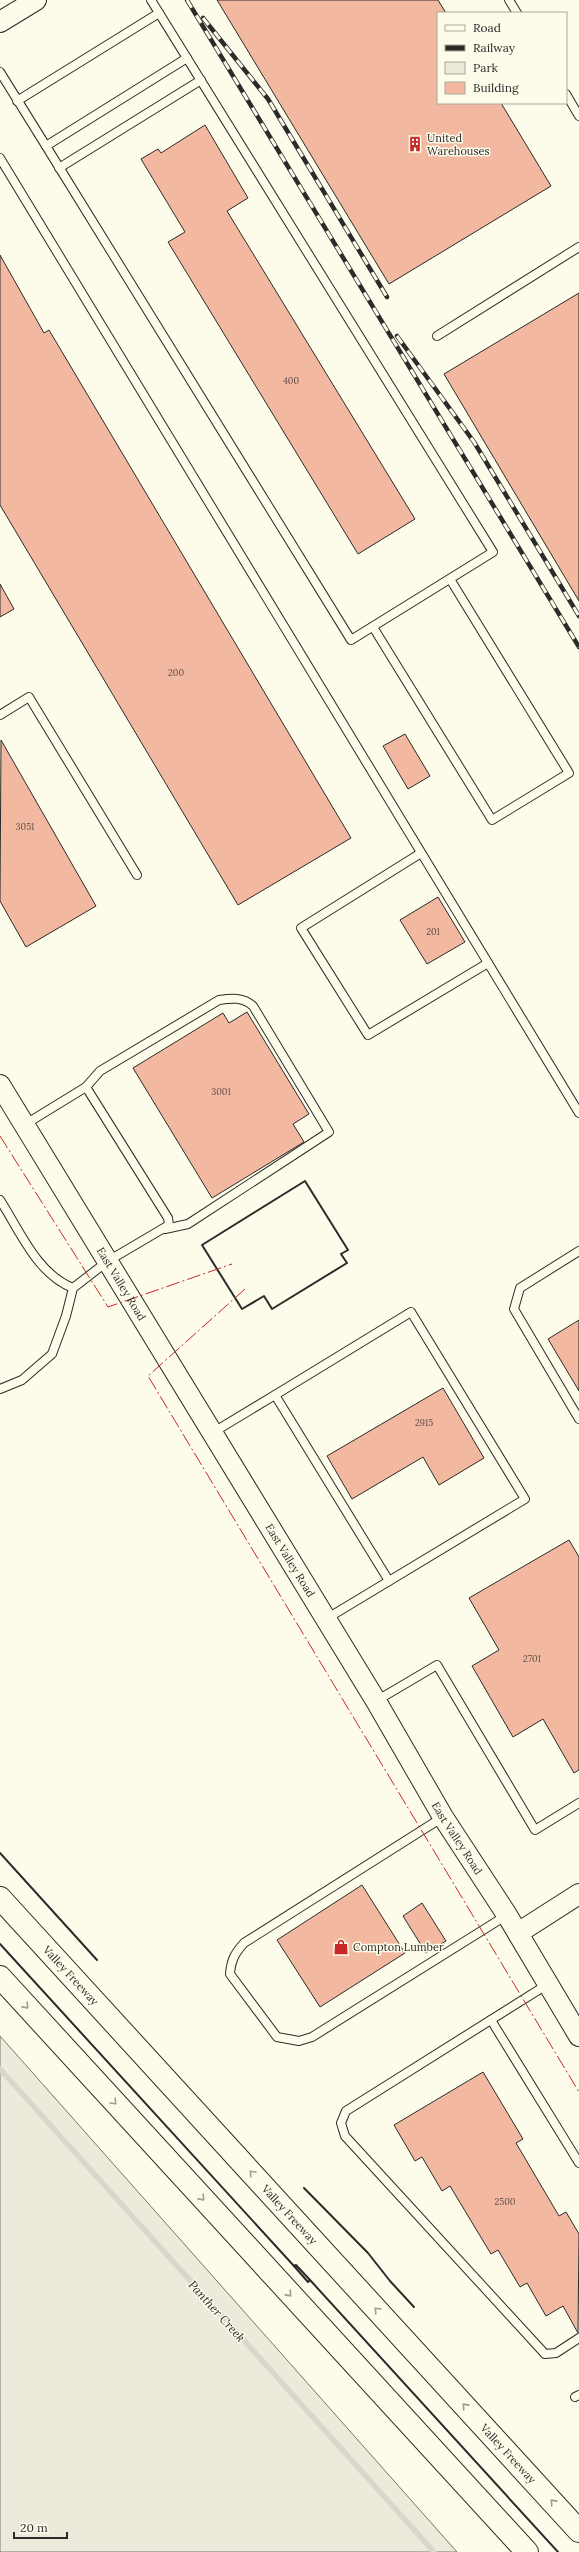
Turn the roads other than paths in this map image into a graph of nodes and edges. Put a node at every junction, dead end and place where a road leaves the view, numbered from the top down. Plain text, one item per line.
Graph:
1 (36, 0) edge
2 (151, 0) edge
3 (509, 0) edge
4 (516, 12) edge
5 (160, 13) junction
6 (0, 22) edge
7 (188, 58) junction
8 (0, 72) edge
9 (201, 80) junction
10 (567, 96) edge
11 (18, 101) junction
12 (579, 116) edge
13 (46, 146) junction
14 (1, 161) edge
15 (59, 168) junction
16 (579, 247) edge
17 (437, 336) dead end
18 (450, 579) junction
19 (373, 627) junction
20 (0, 715) edge
21 (421, 853) junction
22 (137, 875) dead end
23 (488, 963) junction
24 (0, 1085) edge
25 (86, 1087) junction
26 (579, 1113) edge
27 (24, 1125) junction
28 (0, 1200) edge
29 (165, 1229) junction
30 (579, 1251) edge
31 (108, 1261) junction
32 (73, 1288) junction
33 (0, 1389) edge
34 (275, 1395) junction
35 (579, 1419) edge
36 (212, 1433) junction
37 (388, 1581) junction
38 (326, 1619) junction
39 (376, 1701) junction
40 (579, 1803) edge
41 (443, 1817) junction
42 (579, 1894) edge
43 (0, 1898) edge
44 (507, 1915) junction
45 (518, 1933) junction
46 (0, 1977) edge
47 (548, 1984) junction
48 (491, 2020) junction
49 (579, 2036) edge
50 (579, 2164) edge
51 (579, 2338) edge
52 (579, 2531) edge
53 (527, 2552) edge

1 - 6 street
2 - 5 lane
3 - 4 lane
5 - 7 lane
5 - 11 lane
7 - 9 lane
7 - 13 lane
8 - 11 lane
9 - 15 lane
9 - 18 lane
10 - 12 lane
11 - 13 lane
13 - 15 lane
14 - 21 lane
15 - 19 lane
16 - 17 lane
18 - 19 lane
18 - 19 lane
20 - 22 lane
21 - 23 lane
21 - 23 lane
23 - 26 lane
24 - 27 street, East Valley Road
25 - 27 lane
25 - 29 lane
25 - 29 lane
27 - 31 street, East Valley Road
28 - 32 lane
29 - 31 lane
30 - 35 lane
31 - 32 lane
31 - 36 street, East Valley Road
32 - 33 lane
34 - 36 lane
34 - 37 lane
34 - 37 lane
36 - 38 street, East Valley Road
37 - 38 lane
38 - 39 street, East Valley Road
39 - 40 lane
39 - 41 street, East Valley Road
41 - 44 street, East Valley Road
41 - 44 lane
42 - 45 street
52 -> 43 highway, Valley Freeway
44 - 45 street, East Valley Road
45 - 47 street, East Valley Road
46 -> 53 highway
47 - 48 lane
47 - 49 street, East Valley Road
48 - 50 lane
48 - 51 lane

